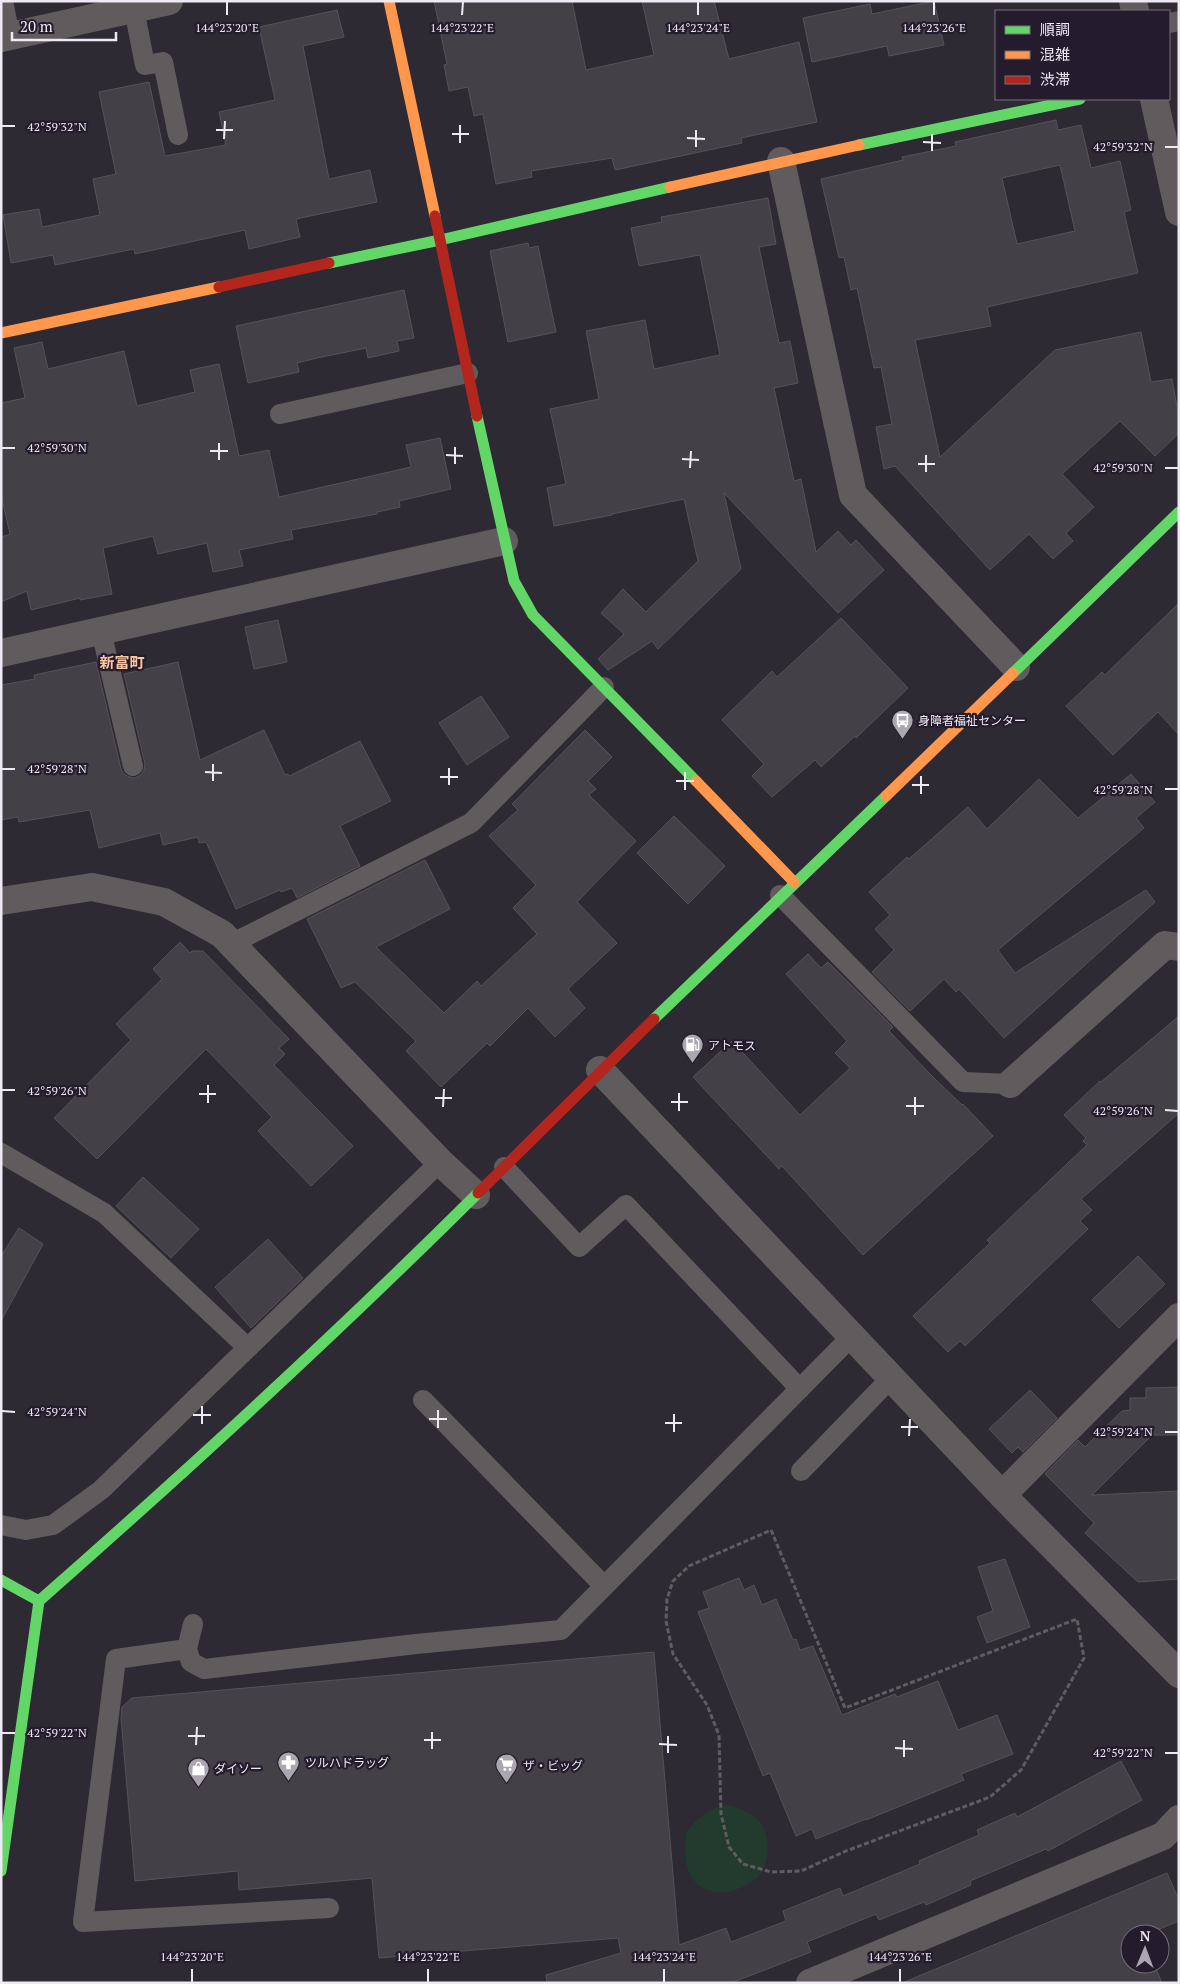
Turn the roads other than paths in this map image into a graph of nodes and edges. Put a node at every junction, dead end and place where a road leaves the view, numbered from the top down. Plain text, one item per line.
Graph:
1 (3, 1) edge
2 (169, 1) edge
3 (389, 1) edge
4 (134, 9) junction
5 (5, 37) edge
6 (1075, 100) edge
7 (1154, 100) edge
8 (178, 135) dead end
9 (781, 161) junction
10 (1179, 212) edge
11 (440, 240) junction
12 (1, 333) edge
13 (468, 373) junction
14 (280, 414) dead end
15 (1179, 512) edge
16 (504, 540) junction
17 (101, 631) junction
18 (1, 653) edge
19 (1016, 668) junction
20 (604, 688) junction
21 (133, 766) dead end
22 (787, 888) junction
23 (1, 901) edge
24 (231, 944) junction
25 (1179, 947) edge
26 (600, 1070) junction
27 (1010, 1084) joint
28 (1, 1153) edge
29 (440, 1162) junction
30 (504, 1167) junction
31 (476, 1195) junction
32 (1179, 1316) edge
33 (852, 1336) junction
34 (248, 1348) junction
35 (891, 1378) junction
36 (800, 1389) junction
37 (423, 1400) dead end
38 (801, 1470) dead end
39 (1002, 1496) junction
40 (1, 1525) edge
41 (1, 1580) edge
42 (604, 1586) junction
43 (39, 1601) junction
44 (193, 1624) dead end
45 (187, 1649) junction
46 (1179, 1674) edge
47 (1179, 1819) edge
48 (1, 1872) edge
49 (329, 1908) dead end
50 (810, 1983) edge

1 - 5 lane
2 - 4 street
3 - 11 street
4 - 5 street
4 - 8 lane
6 - 9 street
7 - 10 street
9 - 11 street
9 - 19 street
11 - 12 street
11 - 13 street
13 - 14 lane
13 - 16 street
15 - 19 street
16 - 17 street
16 - 20 street
17 - 18 street
17 - 21 lane
19 - 22 street
20 - 22 street
20 - 24 lane
22 - 26 street
22 - 27 lane
23 - 24 street
24 - 29 street
25 - 27 street
26 - 30 street
26 - 33 street
28 - 34 lane
29 - 31 street
29 - 34 lane
30 - 31 street
30 - 36 lane
31 - 43 street
32 - 39 street
33 - 35 street
33 - 36 lane
34 - 40 lane
35 - 38 lane
35 - 39 street
36 - 42 lane
37 - 42 lane
39 - 46 street
41 - 43 street
42 - 45 lane
43 - 48 street
44 - 45 lane
45 - 49 lane
47 - 50 street

